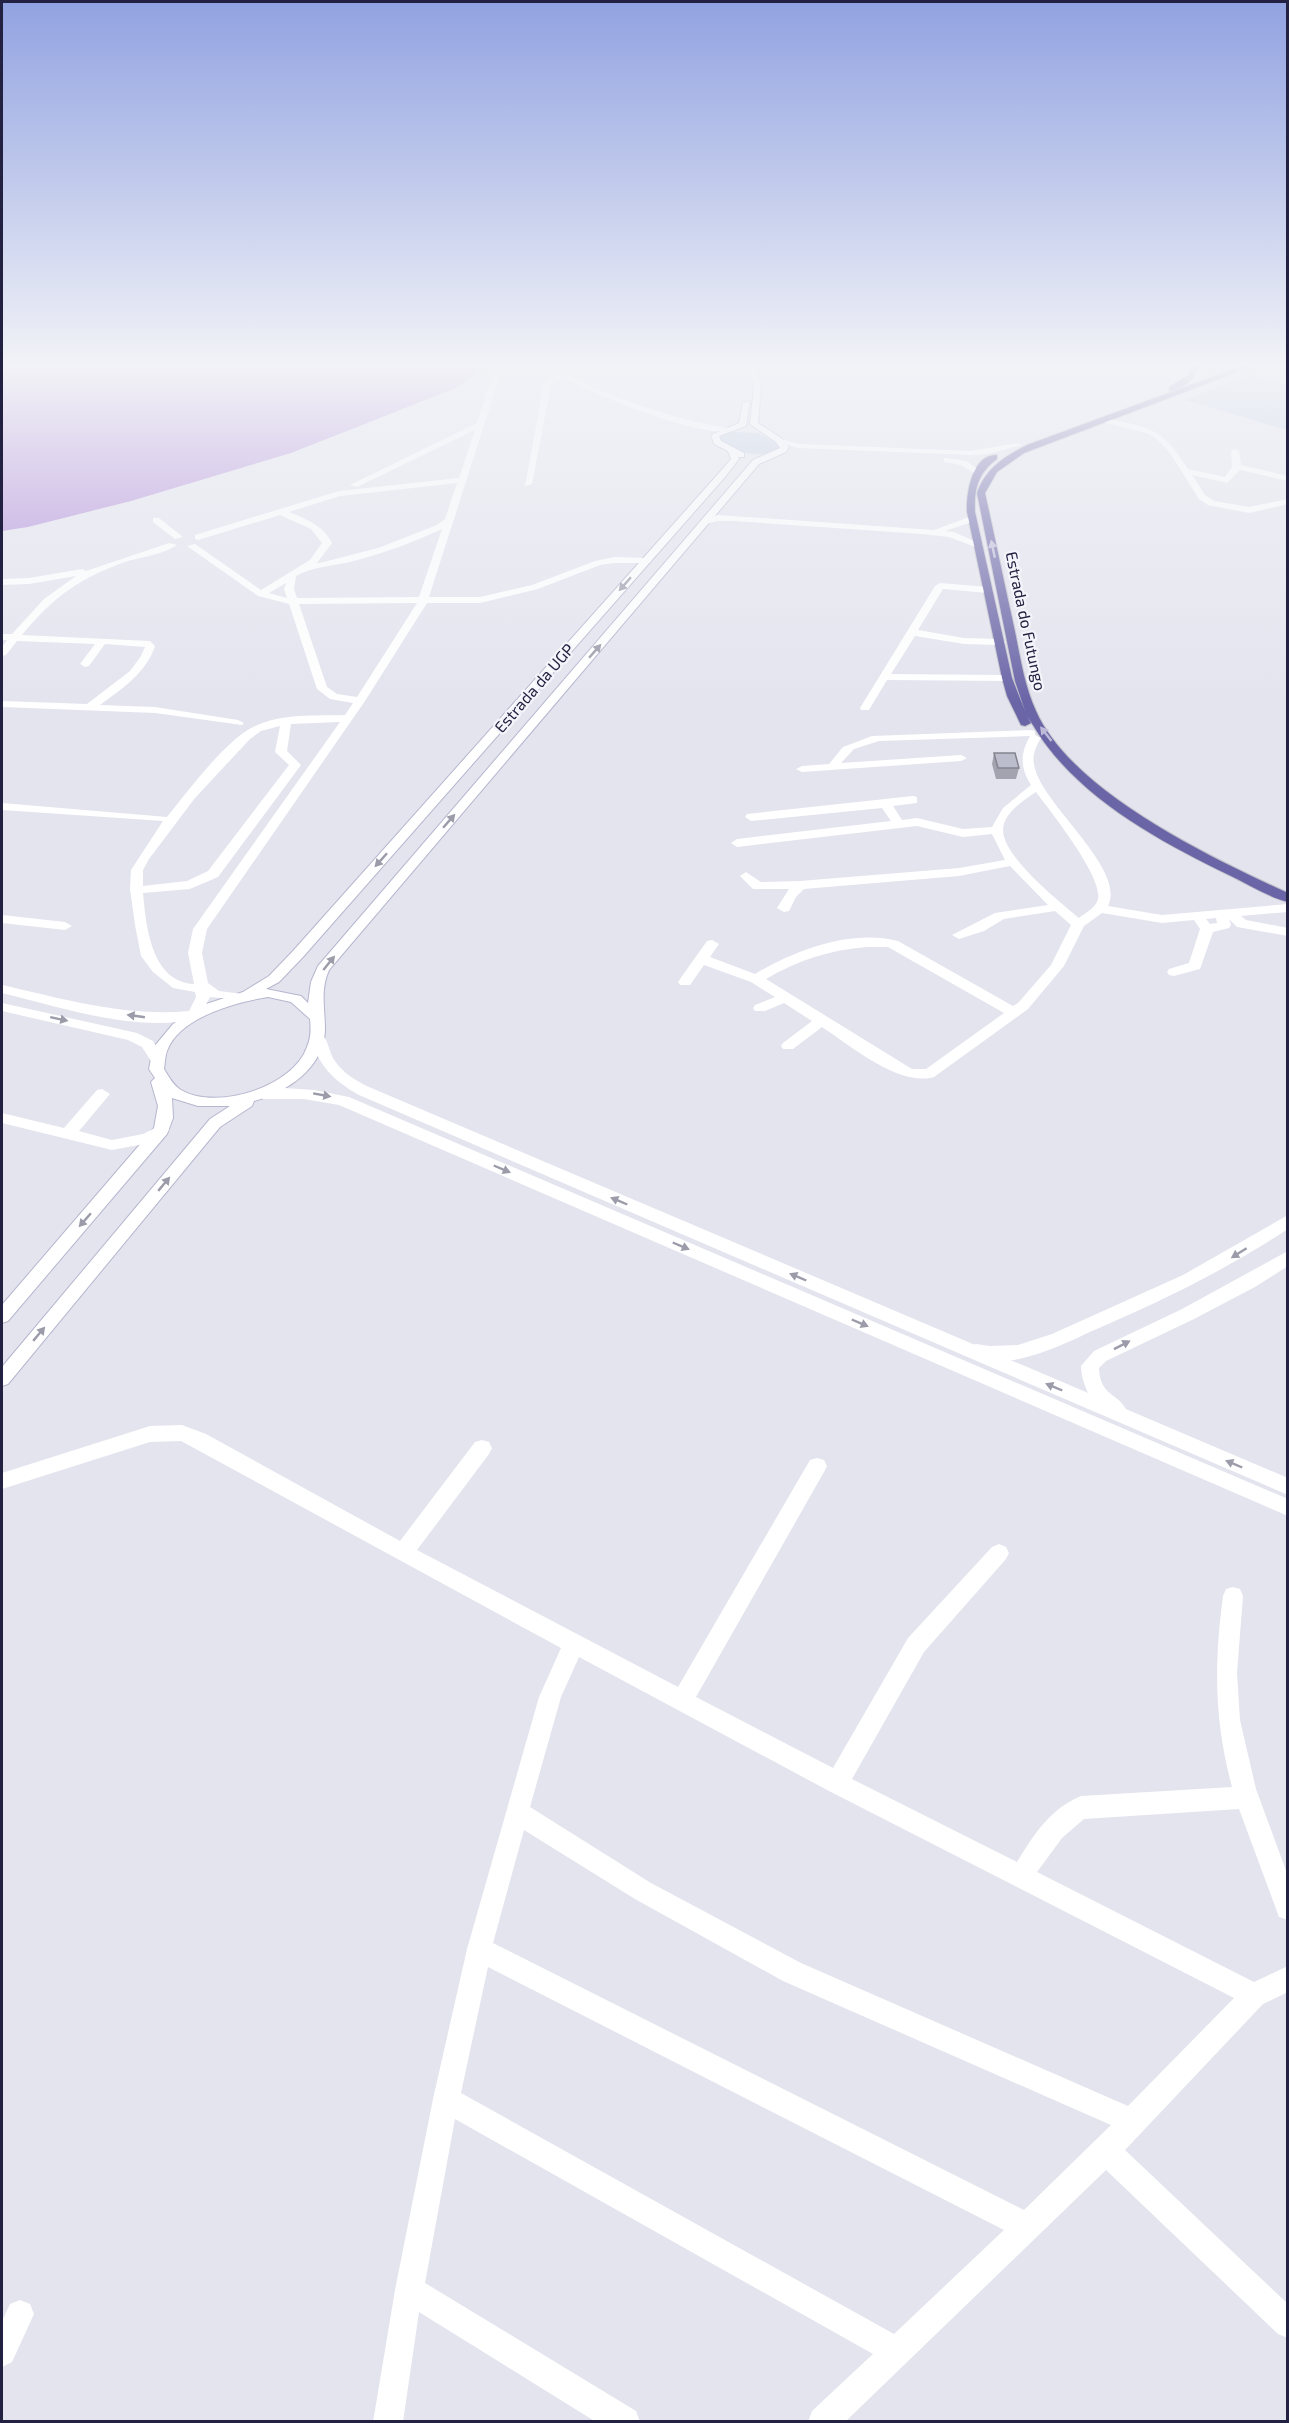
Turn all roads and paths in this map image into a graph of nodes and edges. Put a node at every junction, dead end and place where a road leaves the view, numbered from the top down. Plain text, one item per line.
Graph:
1 (375, 476) edge
2 (463, 476) edge
3 (530, 476) edge
4 (721, 476) edge
5 (744, 476) edge
6 (976, 476) edge
7 (989, 476) edge
8 (1188, 476) edge
9 (1208, 476) edge
10 (1230, 476) edge
11 (462, 480) junction
12 (528, 484) dead end
13 (312, 501) junction
14 (1287, 501) edge
15 (716, 509) junction
16 (281, 512) junction
17 (735, 518) junction
18 (972, 519) junction
19 (156, 520) dead end
20 (450, 520) junction
21 (706, 521) junction
22 (922, 531) junction
23 (410, 538) junction
24 (175, 541) junction
25 (195, 541) junction
26 (442, 544) junction
27 (978, 545) junction
28 (646, 561) junction
29 (308, 566) junction
30 (103, 568) junction
31 (292, 577) junction
32 (2, 583) edge
33 (988, 590) junction
34 (261, 594) junction
35 (293, 601) junction
36 (423, 601) junction
37 (39, 612) junction
38 (911, 632) junction
39 (2, 637) edge
40 (15, 637) junction
41 (104, 640) junction
42 (999, 642) junction
43 (2, 653) edge
44 (85, 664) dead end
45 (882, 676) junction
46 (1007, 678) junction
47 (360, 701) junction
48 (2, 704) edge
49 (91, 706) junction
50 (865, 708) dead end
51 (348, 718) junction
52 (286, 722) junction
53 (238, 723) dead end
54 (967, 734) junction
55 (1033, 736) junction
56 (961, 758) junction
57 (833, 767) junction
58 (802, 769) dead end
59 (964, 772) dead end
60 (1037, 786) junction
61 (913, 800) dead end
62 (885, 804) junction
63 (2, 806) edge
64 (162, 818) dead end
65 (751, 818) dead end
66 (898, 824) junction
67 (997, 830) junction
68 (737, 843) dead end
69 (1014, 862) junction
70 (746, 876) dead end
71 (800, 885) junction
72 (138, 890) junction
73 (1287, 898) edge
74 (1058, 907) junction
75 (784, 908) dead end
76 (1287, 908) edge
77 (1100, 909) junction
78 (1226, 913) junction
79 (1198, 917) junction
80 (2, 920) edge
81 (1078, 924) junction
82 (65, 926) dead end
83 (1207, 929) junction
84 (1287, 932) edge
85 (959, 935) dead end
86 (712, 944) dead end
87 (702, 959) junction
88 (1174, 972) dead end
89 (756, 979) junction
90 (685, 982) dead end
91 (202, 986) junction
92 (2, 989) edge
93 (238, 997) junction
94 (787, 997) junction
95 (2, 1007) edge
96 (760, 1008) dead end
97 (1014, 1013) junction
98 (194, 1015) junction
99 (316, 1017) junction
100 (822, 1020) junction
101 (318, 1038) junction
102 (788, 1046) dead end
103 (156, 1058) junction
104 (157, 1076) junction
105 (102, 1094) dead end
106 (263, 1094) junction
107 (2, 1118) edge
108 (161, 1130) junction
109 (68, 1134) junction
110 (112, 1144) junction
111 (123, 1176) junction
112 (1287, 1221) edge
113 (1287, 1257) edge
114 (2, 1316) edge
115 (960, 1346) junction
116 (2, 1379) edge
117 (1140, 1424) junction
118 (482, 1448) dead end
119 (817, 1466) dead end
120 (2, 1481) edge
121 (1287, 1487) edge
122 (1287, 1508) edge
123 (403, 1553) junction
124 (999, 1553) dead end
125 (1233, 1596) dead end
126 (574, 1644) junction
127 (682, 1700) junction
128 (837, 1783) junction
129 (1248, 1797) junction
130 (518, 1813) junction
131 (1021, 1877) junction
132 (1287, 1908) edge
133 (479, 1949) junction
134 (1287, 1978) edge
135 (1254, 1995) junction
136 (446, 2099) junction
137 (1132, 2121) junction
138 (1106, 2151) junction
139 (1028, 2227) junction
140 (409, 2290) junction
141 (20, 2314) dead end
142 (1287, 2324) edge
143 (2, 2352) edge
144 (898, 2352) junction
145 (388, 2421) edge
146 (625, 2421) edge
147 (823, 2421) edge

1 - 13 street
2 - 11 street
3 - 12 street
4 - 28 street, Estrada da UGP
5 - 15 street
6 - 18 main road, Estrada do Futungo
73 -> 7 main road, Estrada do Futungo
8 - 14 street
9 - 10 street
11 - 13 street
11 - 20 street
13 - 16 street
15 - 17 street
15 - 21 street
16 - 25 street
16 - 29 street
17 - 21 street
17 - 22 street
18 - 22 street
18 - 27 main road, Estrada do Futungo
19 - 24 street
20 - 23 street
20 - 26 street
99 -> 21 street
22 - 27 street
23 - 26 street
23 - 29 street
24 - 25 street
24 - 30 street
25 - 34 street
26 - 36 street
27 - 33 main road, Estrada do Futungo
28 - 36 street
28 -> 93 street, Estrada da UGP
29 - 31 street
30 - 32 street
30 - 37 street
31 - 34 street
31 - 35 street
32 - 37 street
33 - 38 street
33 - 42 main road, Estrada do Futungo
34 - 35 street
35 - 36 street
35 - 47 street
36 - 47 street
37 - 40 street
38 - 42 street
38 - 45 street
39 - 40 street
40 - 41 street
40 - 43 street
41 - 44 street
41 - 49 street
42 - 46 main road, Estrada do Futungo
45 - 46 street
45 - 50 street
46 - 55 main road, Estrada do Futungo
47 - 51 street
48 - 49 street
49 - 53 street
51 - 52 street
51 - 91 street
52 - 72 street
52 - 72 street
54 - 55 street
54 - 56 street
54 - 57 street
55 - 60 street
55 - 76 main road, Estrada do Futungo
56 - 57 street
56 - 59 street
57 - 58 street
60 - 67 street
60 - 77 street
61 - 62 street
62 - 65 street
62 - 66 street
63 - 64 street
66 - 67 street
66 - 68 street
67 - 69 street
69 - 71 street
69 - 74 street
70 - 71 street
71 - 75 street
72 - 91 street
74 - 81 street
74 - 85 street
76 - 78 street
77 - 79 street
77 - 81 street
78 - 79 street
78 - 83 street
78 - 84 street
79 - 83 street
80 - 82 street
81 - 97 street
83 - 88 street
86 - 87 street
87 - 89 street
87 - 90 street
89 - 94 street
89 - 97 street
91 - 93 street
91 - 98 street
98 -> 92 street
93 - 98 street, Estrada da UGP
93 - 99 street, Estrada da UGP
94 - 96 street
94 - 100 street
95 -> 103 street
97 - 100 street
98 - 103 street, Estrada da UGP
99 - 101 street
100 - 102 street
101 - 106 street
115 -> 101 street
103 - 104 street
104 - 106 street
104 - 108 street
105 - 109 street
116 -> 106 street
106 -> 122 street
107 - 109 street
108 - 110 street
108 - 111 street
109 - 110 street
110 - 111 street
111 -> 114 street
112 -> 115 street
117 -> 113 street
117 -> 115 street
121 -> 117 street
118 - 123 street
119 - 127 street
120 - 123 street
123 - 126 street
124 - 128 street
125 - 129 street
126 - 127 street
126 - 130 street
127 - 128 street
128 - 131 street
129 - 131 street
129 - 132 street
130 - 133 street
130 - 137 street
131 - 135 street
133 - 136 street
133 - 139 street
134 - 135 street
135 - 137 street
136 - 140 street
136 - 144 street
137 - 138 street
138 - 139 street
138 - 142 street
139 - 144 street
140 - 145 street
140 - 146 street
141 - 143 street
144 - 147 street

